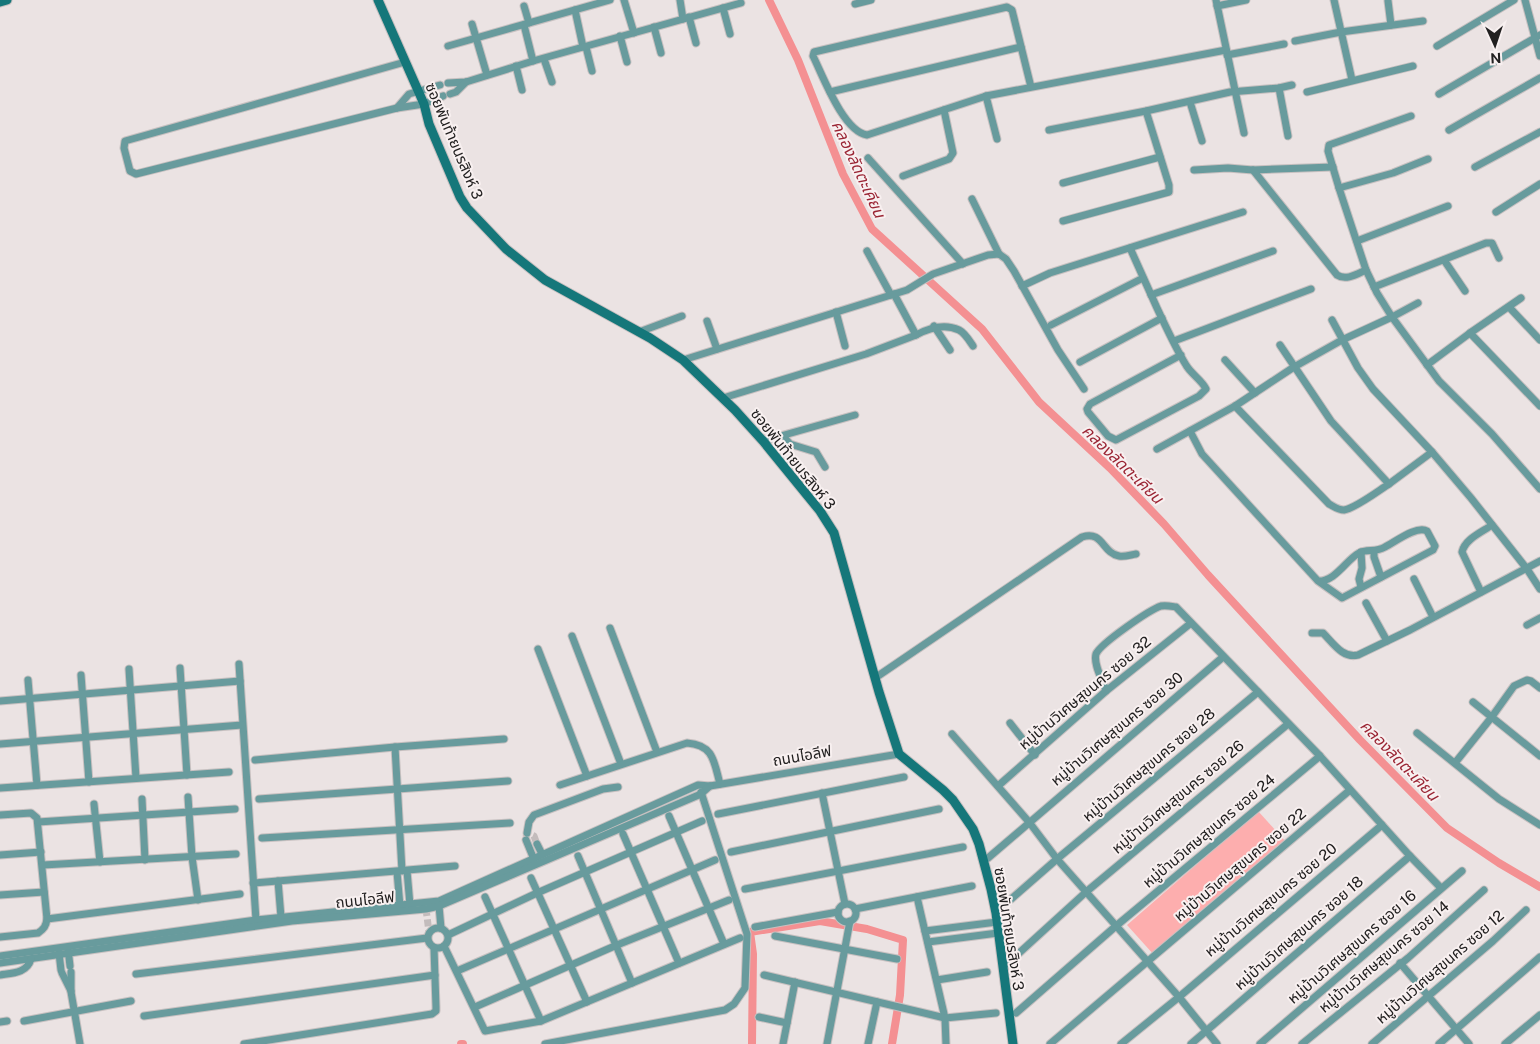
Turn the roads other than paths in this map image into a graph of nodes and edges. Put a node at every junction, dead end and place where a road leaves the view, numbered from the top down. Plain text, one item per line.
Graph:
1 (8, 0) edge
2 (378, 0) edge
3 (610, 0) edge
4 (624, 0) edge
5 (680, 0) edge
6 (871, 0) edge
7 (1246, 0) edge
8 (1334, 0) edge
9 (1514, 0) edge
10 (1525, 0) edge
11 (1388, 1) edge
12 (0, 2) edge
13 (740, 3) dead end
14 (1216, 3) edge
15 (855, 4) dead end
16 (524, 6) dead end
17 (723, 8) junction
18 (575, 10) junction
19 (686, 18) junction
20 (1423, 20) dead end
21 (472, 24) dead end
22 (526, 24) junction
23 (1390, 25) junction
24 (654, 27) junction
25 (1341, 32) junction
26 (634, 33) junction
27 (730, 34) dead end
28 (620, 36) junction
29 (1537, 36) edge
30 (476, 37) junction
31 (1295, 41) dead end
32 (696, 43) dead end
33 (1284, 44) dead end
34 (448, 46) dead end
35 (1437, 46) dead end
36 (584, 47) junction
37 (1021, 47) junction
38 (661, 53) dead end
39 (1226, 53) junction
40 (1540, 56) edge
41 (544, 58) junction
42 (533, 61) junction
43 (405, 62) junction
44 (626, 62) dead end
45 (516, 66) junction
46 (1413, 66) dead end
47 (592, 71) dead end
48 (487, 75) junction
49 (1540, 78) edge
50 (1352, 80) junction
51 (466, 82) junction
52 (552, 82) dead end
53 (1292, 85) dead end
54 (1031, 87) junction
55 (1279, 88) junction
56 (522, 90) dead end
57 (418, 92) junction
58 (830, 92) junction
59 (1235, 92) junction
60 (1306, 92) dead end
61 (1439, 94) dead end
62 (986, 96) junction
63 (1190, 102) junction
64 (424, 104) junction
65 (396, 108) junction
66 (944, 110) junction
67 (1146, 111) junction
68 (1411, 116) dead end
69 (1049, 130) dead end
70 (1449, 130) dead end
71 (1540, 132) edge
72 (1244, 133) dead end
73 (1288, 136) dead end
74 (997, 139) dead end
75 (1202, 142) dead end
76 (1160, 157) junction
77 (868, 158) dead end
78 (1428, 159) dead end
79 (1475, 166) dead end
80 (1333, 167) junction
81 (1194, 170) dead end
82 (1253, 170) junction
83 (902, 176) dead end
84 (1063, 183) dead end
85 (1540, 184) edge
86 (1339, 188) junction
87 (972, 198) dead end
88 (1448, 206) dead end
89 (1243, 212) dead end
90 (1496, 212) dead end
91 (1063, 220) dead end
92 (1357, 241) junction
93 (1130, 248) junction
94 (867, 250) dead end
95 (1273, 251) dead end
96 (998, 254) junction
97 (1500, 258) dead end
98 (1444, 260) junction
99 (964, 264) junction
100 (1366, 270) junction
101 (1143, 278) junction
102 (1022, 286) junction
103 (1374, 287) junction
104 (1311, 288) dead end
105 (1465, 291) dead end
106 (893, 295) junction
107 (1151, 295) junction
108 (1522, 298) dead end
109 (1418, 303) dead end
110 (1509, 308) junction
111 (836, 312) junction
112 (682, 316) dead end
113 (1392, 317) junction
114 (1162, 318) junction
115 (1332, 320) dead end
116 (708, 321) dead end
117 (1051, 325) dead end
118 (934, 326) junction
119 (639, 332) junction
120 (1470, 333) junction
121 (916, 335) junction
122 (1342, 340) junction
123 (1540, 340) edge
124 (1174, 341) junction
125 (1280, 345) dead end
126 (845, 346) dead end
127 (973, 346) dead end
128 (717, 349) junction
129 (950, 350) dead end
130 (1181, 355) junction
131 (682, 360) junction
132 (1225, 360) dead end
133 (1080, 362) dead end
134 (1426, 365) junction
135 (1294, 367) junction
136 (1084, 389) dead end
137 (1256, 393) junction
138 (723, 398) junction
139 (1234, 406) junction
140 (1540, 406) edge
141 (855, 415) dead end
142 (1190, 431) junction
143 (783, 436) junction
144 (763, 442) junction
145 (1157, 449) dead end
146 (1432, 452) junction
147 (825, 467) dead end
148 (1389, 484) junction
149 (1540, 489) edge
150 (1492, 525) junction
151 (1374, 551) junction
152 (1361, 552) junction
153 (1136, 554) dead end
154 (1540, 561) edge
155 (1527, 569) junction
156 (1381, 577) junction
157 (1414, 579) dead end
158 (1318, 581) junction
159 (1361, 587) junction
160 (1540, 589) edge
161 (1481, 592) junction
162 (1366, 603) dead end
163 (1434, 617) junction
164 (1540, 618) edge
165 (1191, 623) junction
166 (1527, 625) dead end
167 (610, 628) dead end
168 (1312, 633) dead end
169 (572, 636) dead end
170 (1387, 641) junction
171 (538, 649) dead end
172 (1223, 657) junction
173 (239, 664) dead end
174 (180, 668) dead end
175 (129, 669) dead end
176 (81, 675) dead end
177 (875, 678) junction
178 (28, 680) dead end
179 (240, 681) junction
180 (181, 686) junction
181 (1540, 688) edge
182 (131, 690) junction
183 (1106, 691) junction
184 (1258, 692) junction
185 (82, 694) junction
186 (30, 698) junction
187 (0, 701) edge
188 (1473, 702) dead end
189 (1491, 718) junction
190 (1010, 723) dead end
191 (1288, 724) junction
192 (242, 725) junction
193 (184, 730) junction
194 (133, 733) junction
195 (1417, 733) dead end
196 (952, 734) dead end
197 (86, 737) junction
198 (504, 739) dead end
199 (34, 741) junction
200 (0, 744) edge
201 (395, 747) junction
202 (657, 752) junction
203 (899, 754) junction
204 (1035, 755) junction
205 (1320, 756) junction
206 (1540, 756) edge
207 (256, 760) dead end
208 (1455, 763) junction
209 (621, 764) junction
210 (229, 772) dead end
211 (188, 775) junction
212 (587, 776) junction
213 (904, 777) dead end
214 (136, 778) junction
215 (508, 781) dead end
216 (89, 782) junction
217 (720, 784) junction
218 (37, 785) junction
219 (560, 785) dead end
220 (698, 785) junction
221 (710, 786) junction
222 (998, 786) junction
223 (0, 788) edge
224 (618, 788) dead end
225 (397, 789) junction
226 (1350, 790) junction
227 (822, 793) junction
228 (701, 794) junction
229 (188, 797) dead end
230 (142, 799) dead end
231 (259, 799) dead end
232 (94, 804) dead end
233 (235, 809) dead end
234 (939, 809) dead end
235 (189, 812) junction
236 (718, 814) dead end
237 (0, 815) edge
238 (143, 815) junction
239 (669, 816) dead end
240 (96, 818) junction
241 (702, 821) dead end
242 (38, 822) junction
243 (1029, 822) junction
244 (510, 823) dead end
245 (1382, 824) junction
246 (1540, 826) edge
247 (400, 830) junction
248 (830, 831) junction
249 (676, 832) junction
250 (623, 834) dead end
251 (262, 838) dead end
252 (537, 844) tunnel mouth
253 (963, 847) dead end
254 (630, 851) junction
255 (41, 852) junction
256 (731, 852) dead end
257 (236, 854) dead end
258 (542, 854) junction
259 (0, 855) edge
260 (578, 856) dead end
261 (1410, 856) junction
262 (192, 857) junction
263 (533, 857) junction
264 (988, 858) dead end
265 (1057, 859) junction
266 (144, 860) junction
267 (715, 860) dead end
268 (100, 862) junction
269 (42, 866) junction
270 (455, 866) dead end
271 (693, 870) junction
272 (402, 871) junction
273 (838, 871) junction
274 (1462, 871) dead end
275 (585, 872) junction
276 (531, 878) dead end
277 (278, 881) junction
278 (253, 883) junction
279 (972, 886) dead end
280 (647, 888) junction
281 (1441, 888) junction
282 (744, 889) dead end
283 (1484, 890) dead end
284 (44, 892) junction
285 (1086, 892) junction
286 (537, 893) junction
287 (240, 894) dead end
288 (0, 896) edge
289 (917, 897) junction
290 (485, 898) dead end
291 (198, 900) junction
292 (729, 900) dead end
293 (845, 904) junction
294 (410, 905) junction
295 (400, 906) junction
296 (439, 906) junction
297 (1002, 907) dead end
298 (710, 908) junction
299 (602, 909) junction
300 (854, 909) junction
301 (1526, 910) dead end
302 (838, 912) junction
303 (493, 913) junction
304 (281, 917) junction
305 (47, 919) junction
306 (256, 920) junction
307 (850, 921) junction
308 (997, 922) junction
309 (663, 926) junction
310 (755, 926) dead end
311 (1116, 926) junction
312 (441, 928) junction
313 (554, 929) junction
314 (925, 931) junction
315 (998, 933) junction
316 (448, 935) junction
317 (0, 936) edge
318 (775, 936) dead end
319 (427, 938) junction
320 (740, 938) dead end
321 (928, 942) junction
322 (724, 944) junction
323 (617, 945) junction
324 (444, 946) junction
325 (434, 948) junction
326 (508, 949) junction
327 (68, 950) junction
328 (844, 950) junction
329 (58, 952) junction
330 (0, 956) edge
331 (1540, 956) edge
332 (31, 959) junction
333 (897, 959) dead end
334 (1147, 961) junction
335 (0, 963) edge
336 (679, 963) junction
337 (1400, 963) junction
338 (1007, 964) dead end
339 (570, 965) junction
340 (457, 971) junction
341 (987, 972) dead end
342 (136, 974) dead end
343 (0, 975) edge
344 (435, 975) junction
345 (764, 975) dead end
346 (937, 980) junction
347 (632, 982) junction
348 (795, 982) junction
349 (525, 985) junction
350 (71, 992) junction
351 (836, 992) junction
352 (1428, 996) junction
353 (1179, 997) junction
354 (131, 1001) dead end
355 (587, 1002) junction
356 (877, 1002) junction
357 (475, 1007) junction
358 (75, 1011) junction
359 (996, 1013) dead end
360 (1016, 1013) dead end
361 (1540, 1015) edge
362 (144, 1016) dead end
363 (759, 1017) dead end
364 (945, 1018) junction
365 (24, 1021) dead end
366 (541, 1021) junction
367 (787, 1023) junction
368 (1456, 1030) junction
369 (1206, 1031) junction
370 (80, 1044) edge
371 (244, 1044) edge
372 (545, 1044) edge
373 (782, 1044) edge
374 (826, 1044) edge
375 (868, 1044) edge
376 (946, 1044) edge
377 (1012, 1044) edge
378 (1050, 1044) edge
379 (1121, 1044) edge
380 (1191, 1044) edge
381 (1217, 1044) edge
382 (1260, 1044) edge
383 (1302, 1044) edge
384 (1372, 1044) edge
385 (1439, 1044) edge
386 (1469, 1044) edge
387 (1505, 1044) edge

1 - 12 street
2 - 43 street, ซอยพันท้ายนรสิงห์ 3
3 - 18 street
4 - 26 street
5 - 19 street
6 - 15 street
7 - 14 street
8 - 25 street
9 - 35 street
10 - 29 street
11 - 23 street
13 - 17 street
14 - 39 street
16 - 22 street
17 - 19 street
17 - 27 street
18 - 22 street
18 - 36 street
19 - 24 street
19 - 32 street
20 - 23 street
21 - 30 street
22 - 30 street
22 - 42 street
23 - 25 street
24 - 26 street
24 - 38 street
25 - 31 street
25 - 50 street
26 - 28 street
28 - 36 street
28 - 44 street
29 - 40 street
29 - 61 street
30 - 34 street
30 - 48 street
33 - 39 street
36 - 41 street
36 - 47 street
37 - 54 street
37 - 58 street
37 - 58 street
39 - 54 street
39 - 59 street
41 - 42 street
41 - 52 street
42 - 45 street
43 - 57 street, ซอยพันท้ายนรสิงห์ 3
43 - 65 street
45 - 48 street
45 - 56 street
46 - 50 street
48 - 51 street
49 - 70 street
50 - 60 street
51 - 57 street
51 - 64 street
53 - 55 street
54 - 62 street
55 - 59 street
55 - 73 street
57 - 64 street, ซอยพันท้ายนรสิงห์ 3
57 - 65 street
58 - 66 street
59 - 63 street
59 - 72 street
62 - 66 street
62 - 74 street
63 - 67 street
63 - 75 street
64 - 65 street
64 - 119 street, ซอยพันท้ายนรสิงห์ 3
66 - 83 street
67 - 69 street
67 - 76 street
68 - 80 street
71 - 79 street
76 - 84 street
76 - 91 street
77 - 99 street
78 - 86 street
80 - 82 street
80 - 86 street
81 - 82 street
82 - 100 street
85 - 90 street
86 - 92 street
87 - 96 street
88 - 92 street
89 - 93 street
92 - 100 street
93 - 101 street
93 - 102 street
94 - 106 street
95 - 107 street
96 - 99 street
96 - 102 street
97 - 98 street
98 - 103 street
98 - 105 street
99 - 106 street
100 - 103 street
101 - 107 street
101 - 117 street
102 - 136 street
103 - 113 street
104 - 124 street
106 - 111 street
106 - 121 street
107 - 114 street
108 - 110 street
109 - 113 street
110 - 120 street
110 - 123 street
111 - 126 street
111 - 128 street
112 - 119 street
113 - 122 street
113 - 134 street
114 - 124 street
114 - 133 street
115 - 122 street
116 - 128 street
118 - 121 street
118 - 127 street
118 - 129 street
119 - 131 street, ซอยพันท้ายนรสิงห์ 3
120 - 134 street
120 - 140 street
121 - 138 street
122 - 135 street
122 - 146 street
124 - 130 street
125 - 135 street
128 - 131 street
130 - 130 street
131 - 138 street, ซอยพันท้ายนรสิงห์ 3
132 - 137 street
134 - 149 street
135 - 137 street
135 - 148 street
137 - 139 street
138 - 144 street, ซอยพันท้ายนรสิงห์ 3
139 - 142 street
139 - 148 street
141 - 143 street
142 - 145 street
142 - 158 street
143 - 144 street
143 - 147 street
144 - 177 street, ซอยพันท้ายนรสิงห์ 3
146 - 148 street
146 - 150 street
150 - 155 street
150 - 161 street
151 - 152 street
151 - 156 street
151 - 156 street
152 - 158 street
152 - 159 street
153 - 177 street
154 - 155 street
155 - 160 street
155 - 161 street
156 - 159 street
157 - 163 street
158 - 159 street
161 - 163 street
162 - 170 street
163 - 170 street
164 - 166 street
165 - 172 street
165 - 183 street, หมู่บ้านวิเศษสุขนคร ซอย 32
165 - 183 street
167 - 202 street
168 - 170 street
169 - 209 street
171 - 212 street
172 - 184 street
172 - 243 street, หมู่บ้านวิเศษสุขนคร ซอย 30
173 - 179 street
174 - 180 street
175 - 182 street
176 - 185 street
177 - 203 street, ซอยพันท้ายนรสิงห์ 3
178 - 186 street
179 - 180 street
179 - 192 street
180 - 182 street
180 - 193 street
181 - 189 street
182 - 185 street
182 - 194 street
183 - 204 street, หมู่บ้านวิเศษสุขนคร ซอย 32
184 - 191 street
184 - 265 street, หมู่บ้านวิเศษสุขนคร ซอย 28
185 - 186 street
185 - 197 street
186 - 187 street
186 - 199 street
188 - 189 street
189 - 206 street
189 - 208 street
190 - 204 street
191 - 205 street
191 - 285 street, หมู่บ้านวิเศษสุขนคร ซอย 26
192 - 193 street
192 - 278 street
193 - 194 street
193 - 211 street
194 - 197 street
194 - 214 street
195 - 208 street
196 - 222 street
197 - 199 street
197 - 216 street
198 - 201 street
199 - 200 street
199 - 218 street
201 - 207 street
201 - 225 street
202 - 209 street
202 - 217 street
203 - 217 street, ถนนไอลีฟ
203 - 308 street, ซอยพันท้ายนรสิงห์ 3
204 - 222 street, หมู่บ้านวิเศษสุขนคร ซอย 32
205 - 226 street
205 - 311 street, หมู่บ้านวิเศษสุขนคร ซอย 24
208 - 246 street
209 - 212 street
210 - 211 street
211 - 214 street
212 - 219 street
213 - 227 street
214 - 216 street
215 - 225 street
216 - 218 street
217 - 221 street, ถนนไอลีฟ
218 - 223 street
220 - 221 street, ถนนไอลีฟ
220 - 228 street
220 - 258 street, ถนนไอลีฟ
221 - 228 street, ถนนไอลีฟ
222 - 243 street
224 - 263 street
225 - 231 street
225 - 247 street
226 - 245 street
226 - 334 street, หมู่บ้านวิเศษสุขนคร ซอย 22
227 - 236 street
227 - 248 street
228 - 296 street, ถนนไอลีฟ
228 - 372 street
229 - 235 street
230 - 238 street
232 - 240 street
233 - 235 street
234 - 248 street
235 - 238 street
235 - 262 street
237 - 242 street
238 - 240 street
238 - 266 street
239 - 249 street
240 - 242 street
240 - 268 street
241 - 249 street
242 - 255 street
243 - 264 street, หมู่บ้านวิเศษสุขนคร ซอย 30
243 - 265 street
244 - 247 street
245 - 261 street
245 - 353 street, หมู่บ้านวิเศษสุขนคร ซอย 20
247 - 251 street
247 - 272 street
248 - 256 street
248 - 273 street
249 - 254 street
249 - 271 street
250 - 254 street
252 - 258 street
253 - 273 street
254 - 275 street
254 - 280 street
255 - 259 street
255 - 269 street
257 - 262 street
258 - 263 street, ถนนไอลีฟ
260 - 275 street
261 - 281 street
261 - 369 street, หมู่บ้านวิเศษสุขนคร ซอย 18
262 - 266 street
262 - 291 street
263 - 294 street, ถนนไอลีฟ
265 - 285 street
265 - 297 street, หมู่บ้านวิเศษสุขนคร ซอย 28
266 - 268 street
267 - 271 street
268 - 269 street
269 - 284 street
270 - 272 street
271 - 280 street
271 - 298 street
272 - 277 street
272 - 294 street
272 - 295 street
273 - 282 street
273 - 293 street
274 - 281 street, หมู่บ้านวิเศษสุขนคร ซอย 16
275 - 286 street
275 - 299 street
276 - 286 street
277 - 278 street
277 - 304 street
278 - 306 street
279 - 289 street
280 - 299 street
280 - 309 street
281 - 382 street, หมู่บ้านวิเศษสุขนคร ซอย 16
283 - 337 street, หมู่บ้านวิเศษสุขนคร ซอย 14
284 - 288 street
284 - 305 street
285 - 311 street
285 - 338 street, หมู่บ้านวิเศษสุขนคร ซอย 26
286 - 303 street
286 - 313 street
287 - 291 street
289 - 300 street
289 - 314 street
290 - 303 street
291 - 305 street
292 - 298 street
293 - 300 street
293 - 302 street
294 - 295 street, ถนนไอลีฟ
295 - 304 street, ถนนไอลีฟ
296 - 312 street
296 - 327 street, ถนนไอลีฟ
298 - 309 street
298 - 322 street
299 - 313 street
299 - 323 street
300 - 307 street
301 - 352 street, หมู่บ้านวิเศษสุขนคร ซอย 12
302 - 307 street
302 - 310 street
303 - 316 street
303 - 326 street
304 - 306 street, ถนนไอลีฟ
305 - 317 street
306 - 327 street, ถนนไอลีฟ
307 - 328 street
308 - 314 street
308 - 315 street, ซอยพันท้ายนรสิงห์ 3
309 - 323 street
309 - 336 street
311 - 334 street
311 - 360 street, หมู่บ้านวิเศษสุขนคร ซอย 24
312 - 316 street
312 - 319 street
313 - 326 street
313 - 339 street
314 - 321 street
315 - 321 street
315 - 377 street, ซอยพันท้ายนรสิงห์ 3
316 - 324 street
318 - 328 street
319 - 325 street
319 - 342 street
320 - 322 street
321 - 346 street
322 - 336 street
323 - 339 street
323 - 347 street
324 - 325 street
324 - 340 street
325 - 344 street
326 - 340 street
326 - 349 street
327 - 329 street, ถนนไอลีฟ
327 - 350 street
328 - 333 street
328 - 351 street
329 - 330 street, ถนนไอลีฟ
329 - 332 street, ถนนไอลีฟ
329 - 350 street
331 - 368 street
332 - 335 street, ถนนไอลีฟ
332 - 343 street
334 - 353 street
334 - 378 street, หมู่บ้านวิเศษสุขนคร ซอย 22
336 - 347 street
337 - 352 street
337 - 383 street, หมู่บ้านวิเศษสุขนคร ซอย 14
339 - 349 street
339 - 355 street
340 - 357 street
341 - 346 street
344 - 362 street
344 - 371 street
345 - 348 street
346 - 364 street
347 - 355 street
348 - 351 street
348 - 367 street
349 - 357 street
349 - 366 street
350 - 358 street
351 - 356 street
351 - 374 street
352 - 368 street
352 - 384 street, หมู่บ้านวิเศษสุขนคร ซอย 12
353 - 369 street
353 - 379 street, หมู่บ้านวิเศษสุขนคร ซอย 20
354 - 358 street
355 - 366 street
356 - 364 street
356 - 375 street
357 - 366 street
358 - 365 street
358 - 370 street
359 - 364 street
361 - 387 street
363 - 367 street
364 - 376 street
367 - 373 street
368 - 385 street
368 - 386 street
369 - 380 street, หมู่บ้านวิเศษสุขนคร ซอย 18
369 - 381 street

